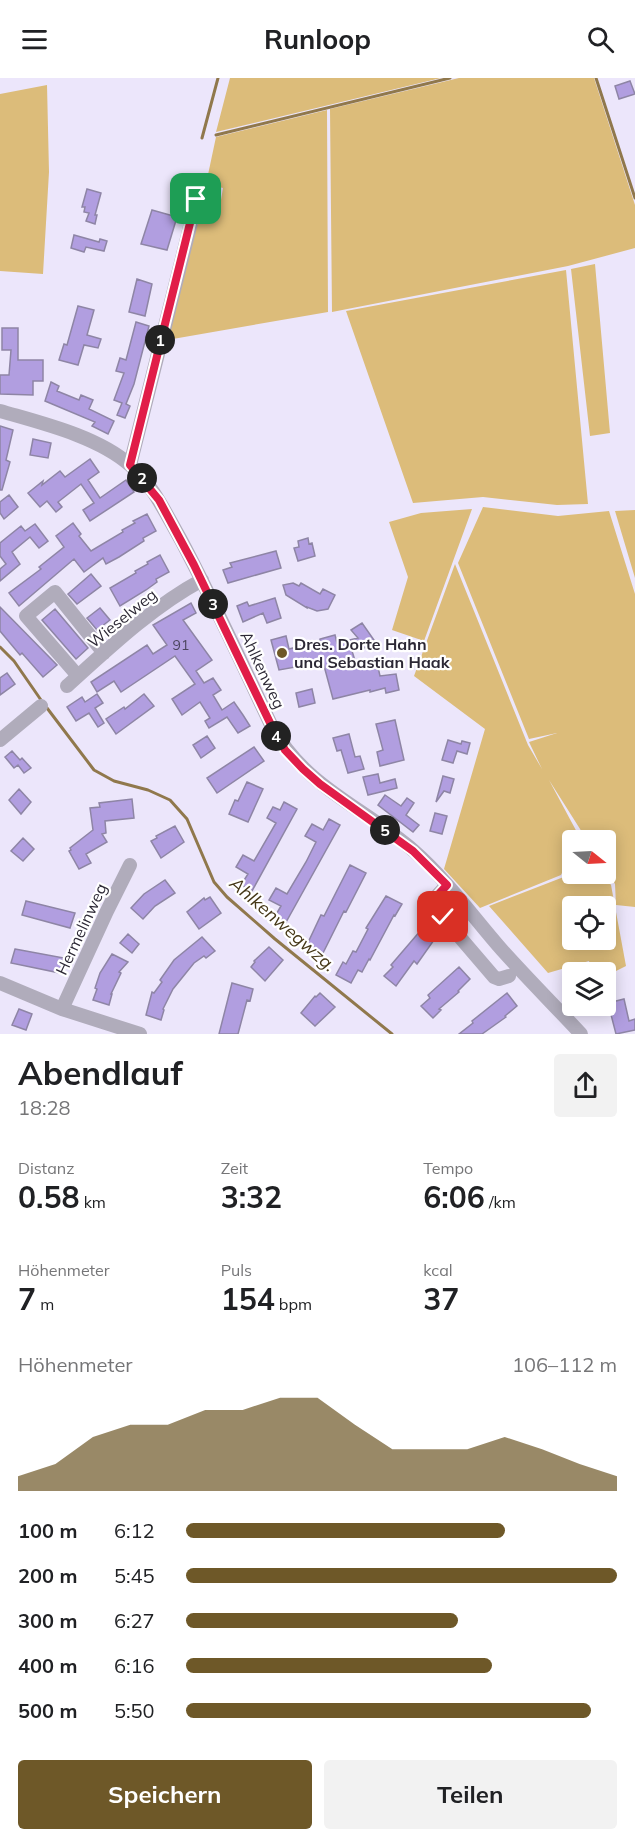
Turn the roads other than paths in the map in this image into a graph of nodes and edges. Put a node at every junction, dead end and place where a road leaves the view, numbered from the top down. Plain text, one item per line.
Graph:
1 (196, 199) dead end
2 (0, 411) edge
3 (130, 465) junction
4 (202, 580) junction
5 (105, 653) junction
6 (78, 676) junction
7 (67, 686) dead end
8 (40, 706) dead end
9 (0, 740) edge
10 (130, 864) dead end
11 (447, 885) junction
12 (509, 976) dead end
13 (0, 983) edge
14 (62, 1009) junction
15 (102, 1028) edge
16 (140, 1034) edge
17 (581, 1034) edge

1 - 3 street
2 - 3 street, Ahlkenweg
3 - 4 street, Ahlkenweg
4 - 5 street, Wieselweg
4 - 11 street, Ahlkenweg
5 - 6 street, Wieselweg
5 - 6 street
6 - 7 street, Wieselweg
8 - 9 street
10 - 14 street, Hermelinweg
11 - 12 street
11 - 17 street, Ahlkenweg
13 - 14 street
14 - 15 street
15 - 16 street

